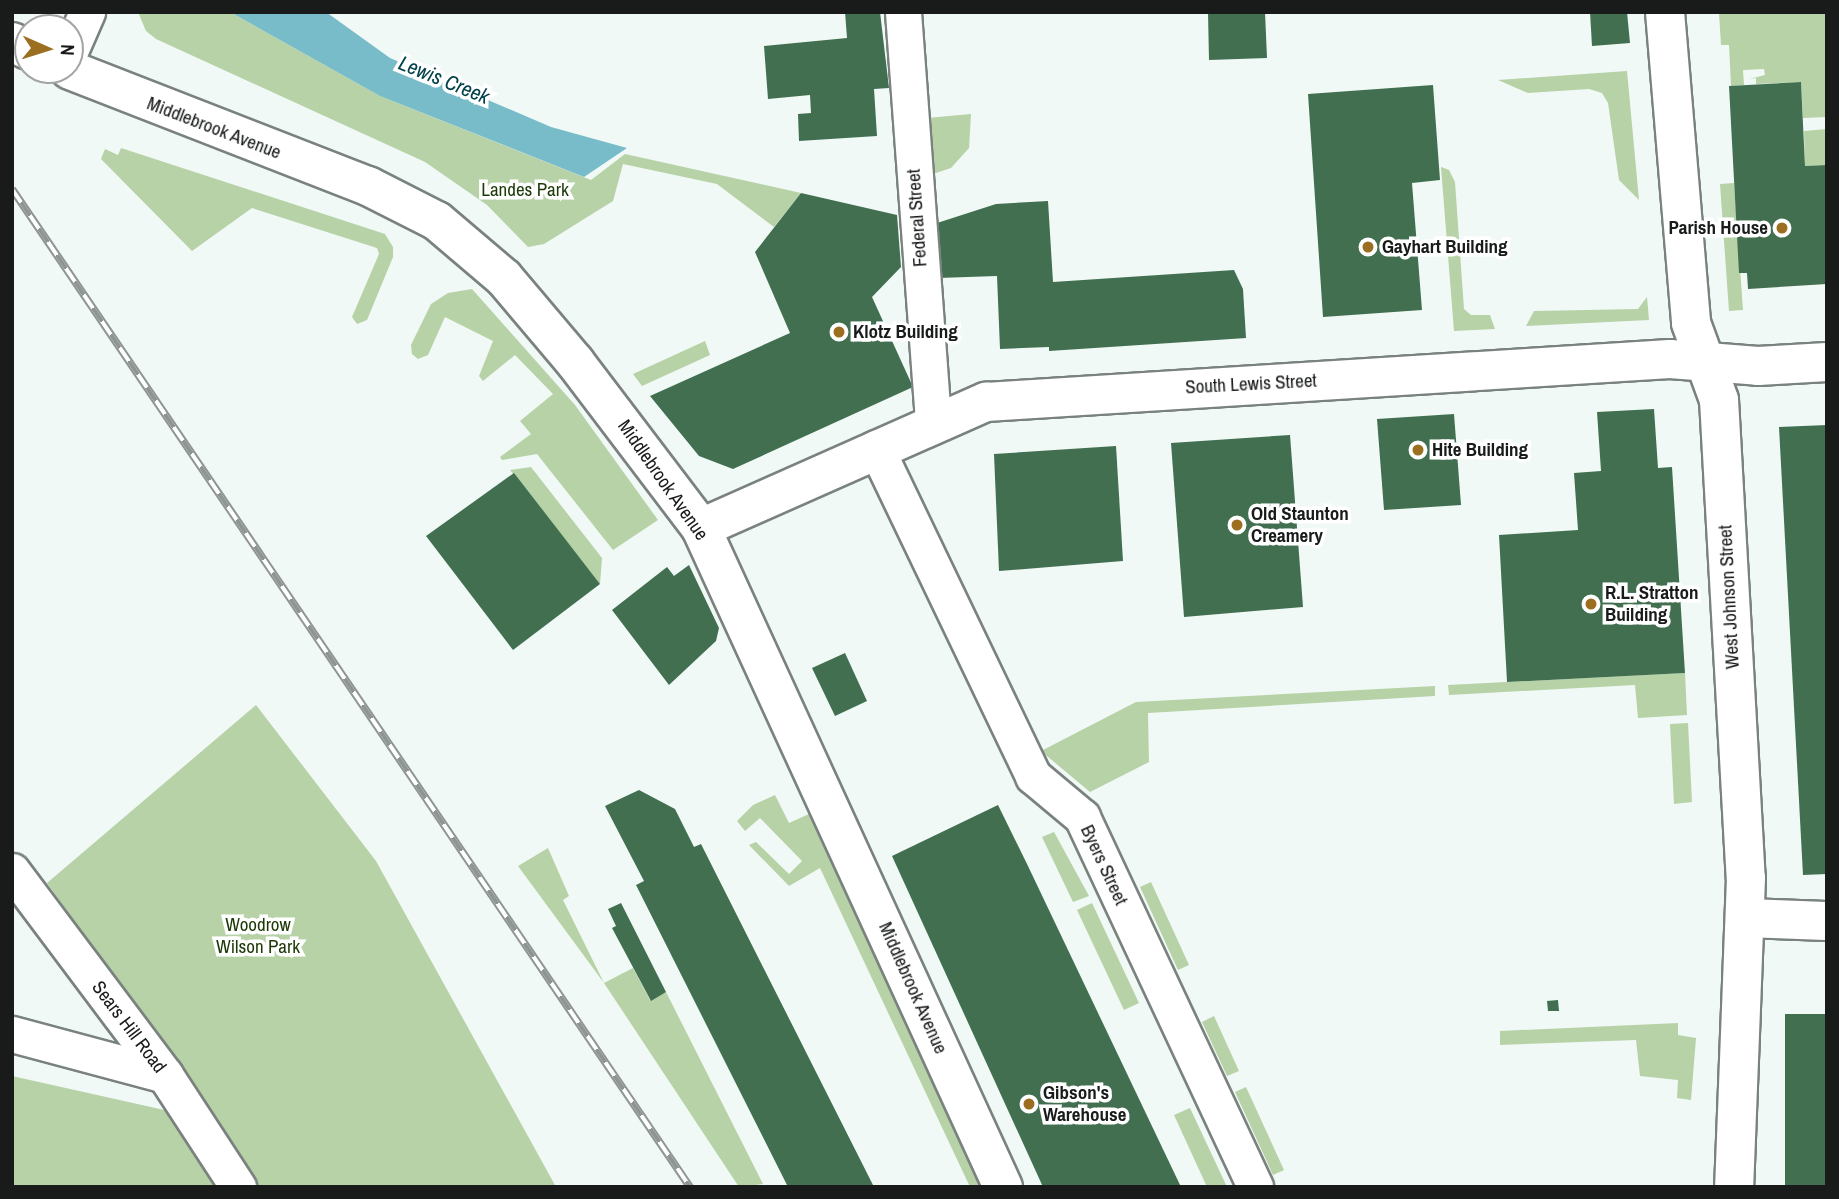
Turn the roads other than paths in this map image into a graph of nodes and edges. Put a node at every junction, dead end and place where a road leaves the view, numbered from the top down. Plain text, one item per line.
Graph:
1 (903, 12) edge
2 (1665, 12) edge
3 (84, 75) edge
4 (1705, 362) junction
5 (1827, 362) edge
6 (933, 424) junction
7 (876, 448) junction
8 (701, 528) junction
9 (12, 871) edge
10 (1746, 918) junction
11 (1827, 921) edge
12 (12, 1034) edge
13 (165, 1075) junction
14 (238, 1187) edge
15 (1003, 1187) edge
16 (1255, 1187) edge
17 (1734, 1187) edge

1 - 6 street, Federal Street
2 - 4 main road, West Johnson Street
3 - 8 main road, Middlebrook Avenue
4 - 5 main road, South Lewis Street
4 - 6 main road, South Lewis Street
4 - 10 main road, West Johnson Street
6 - 7 main road, South Lewis Street
7 - 8 main road, South Lewis Street
7 - 16 street, Byers Street
8 - 15 main road, Middlebrook Avenue
9 - 13 street, Sears Hill Road
10 - 11 main road
10 - 17 main road, West Johnson Street
12 - 13 street
13 - 14 street, Sears Hill Road

